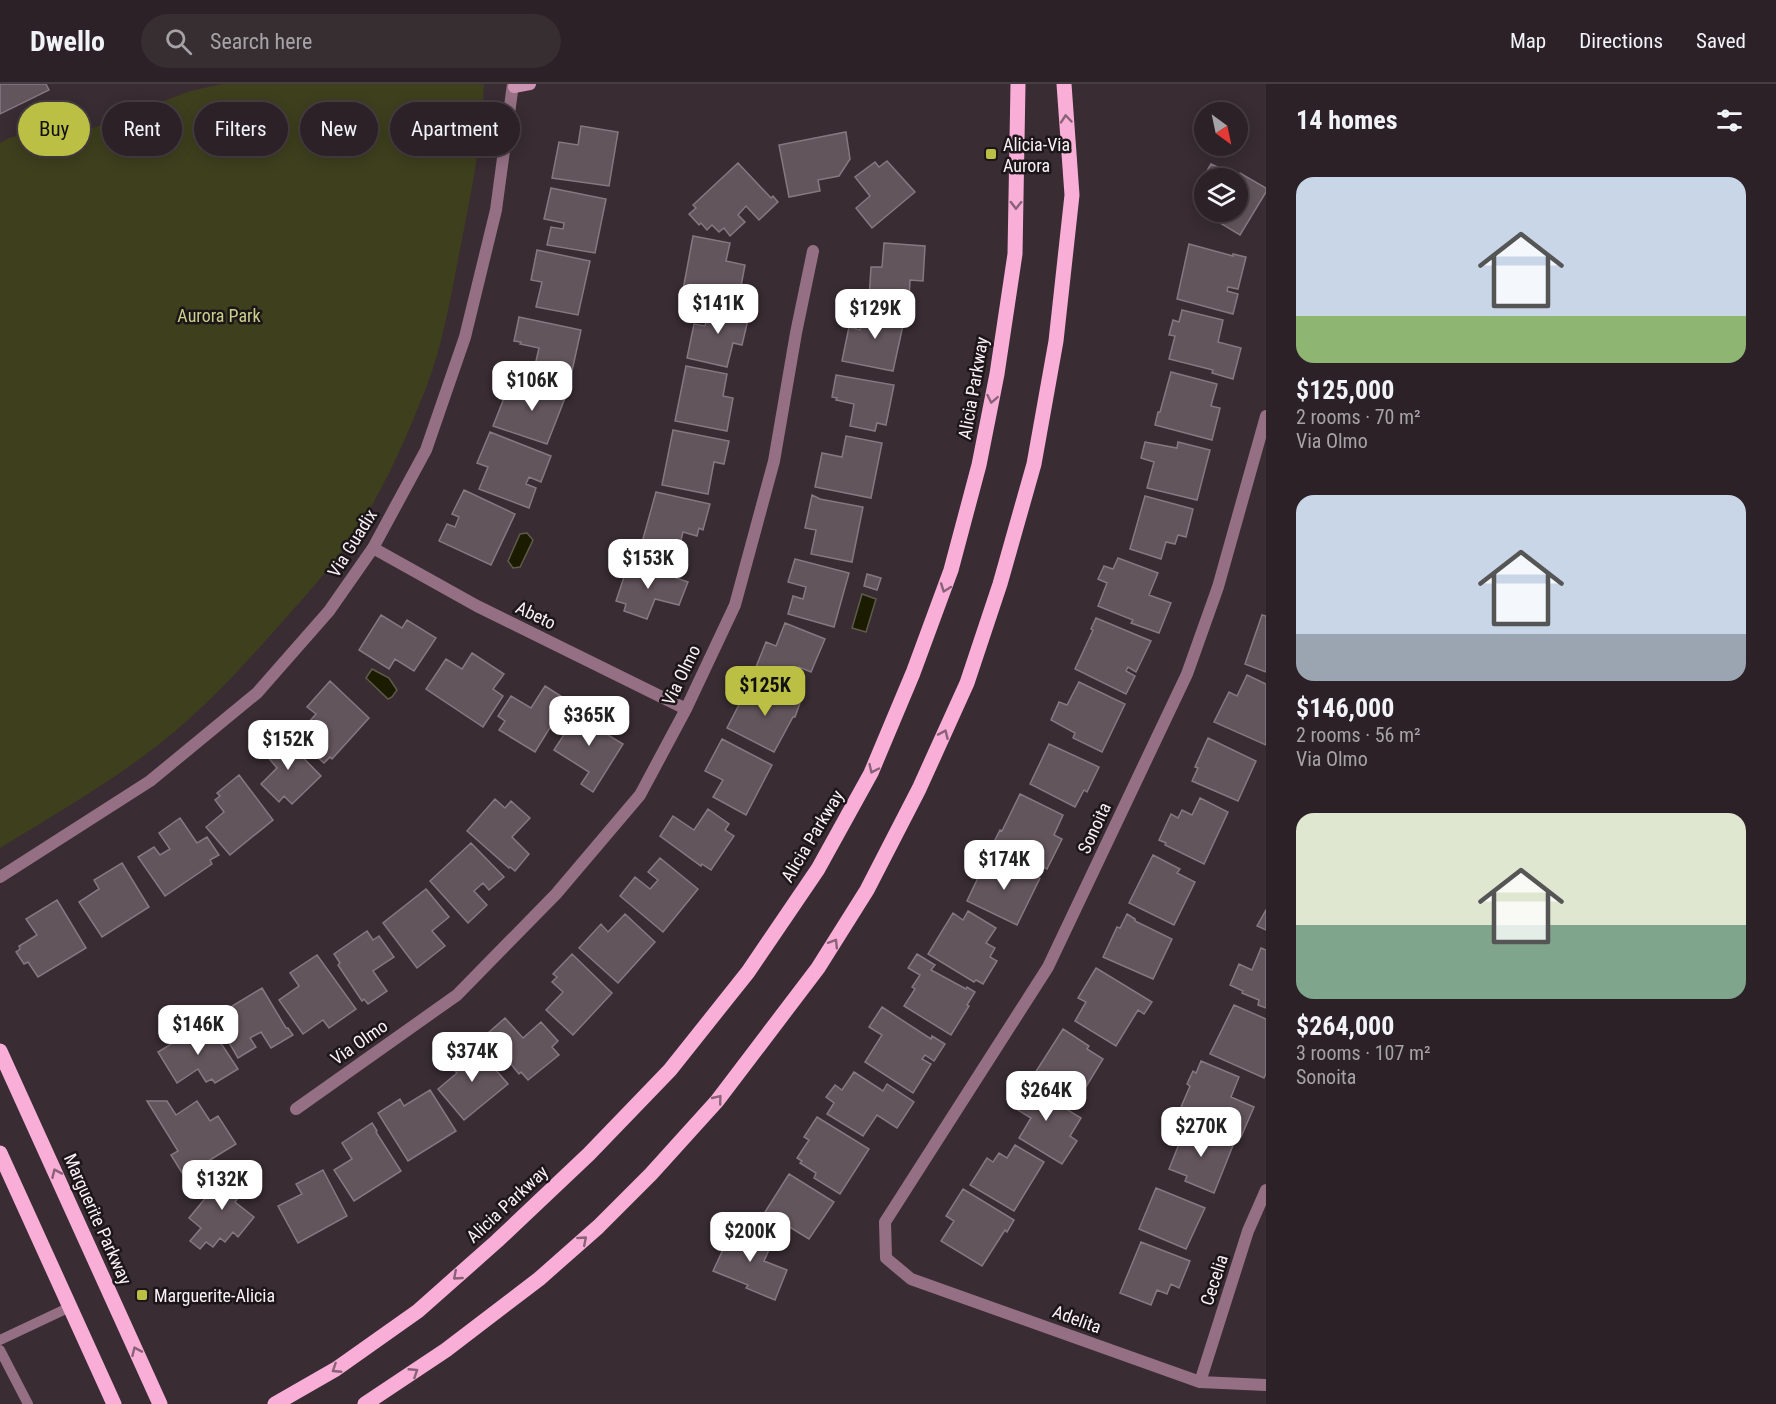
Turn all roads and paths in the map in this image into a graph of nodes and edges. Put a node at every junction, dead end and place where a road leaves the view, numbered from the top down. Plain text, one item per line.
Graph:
1 (530, 84) edge
2 (1018, 84) edge
3 (1064, 84) edge
4 (514, 85) edge
5 (813, 250) dead end
6 (1266, 416) edge
7 (373, 548) junction
8 (686, 709) junction
9 (0, 877) edge
10 (0, 1051) edge
11 (296, 1109) dead end
12 (0, 1153) edge
13 (1266, 1190) edge
14 (886, 1258) joint
15 (70, 1307) junction
16 (0, 1340) edge
17 (0, 1350) edge
18 (1200, 1382) junction
19 (1266, 1385) edge
20 (28, 1404) edge
21 (114, 1404) edge
22 (160, 1404) edge
23 (275, 1404) edge
24 (365, 1404) edge

1 - 4 street
2 -> 23 main road, Alicia Parkway
24 -> 3 main road
4 - 7 street, Via Guadix
5 - 8 street, Via Olmo
6 - 14 street, Sonoita
7 - 8 street, Abeto
7 - 9 street, Via Guadix
8 - 11 street, Via Olmo
22 -> 10 main road, Marguerite Parkway
12 - 15 main road
13 - 18 street, Cecelia
14 - 18 street, Adelita
15 - 16 lane
15 - 21 main road
17 - 20 lane
18 - 19 street, Adelita

